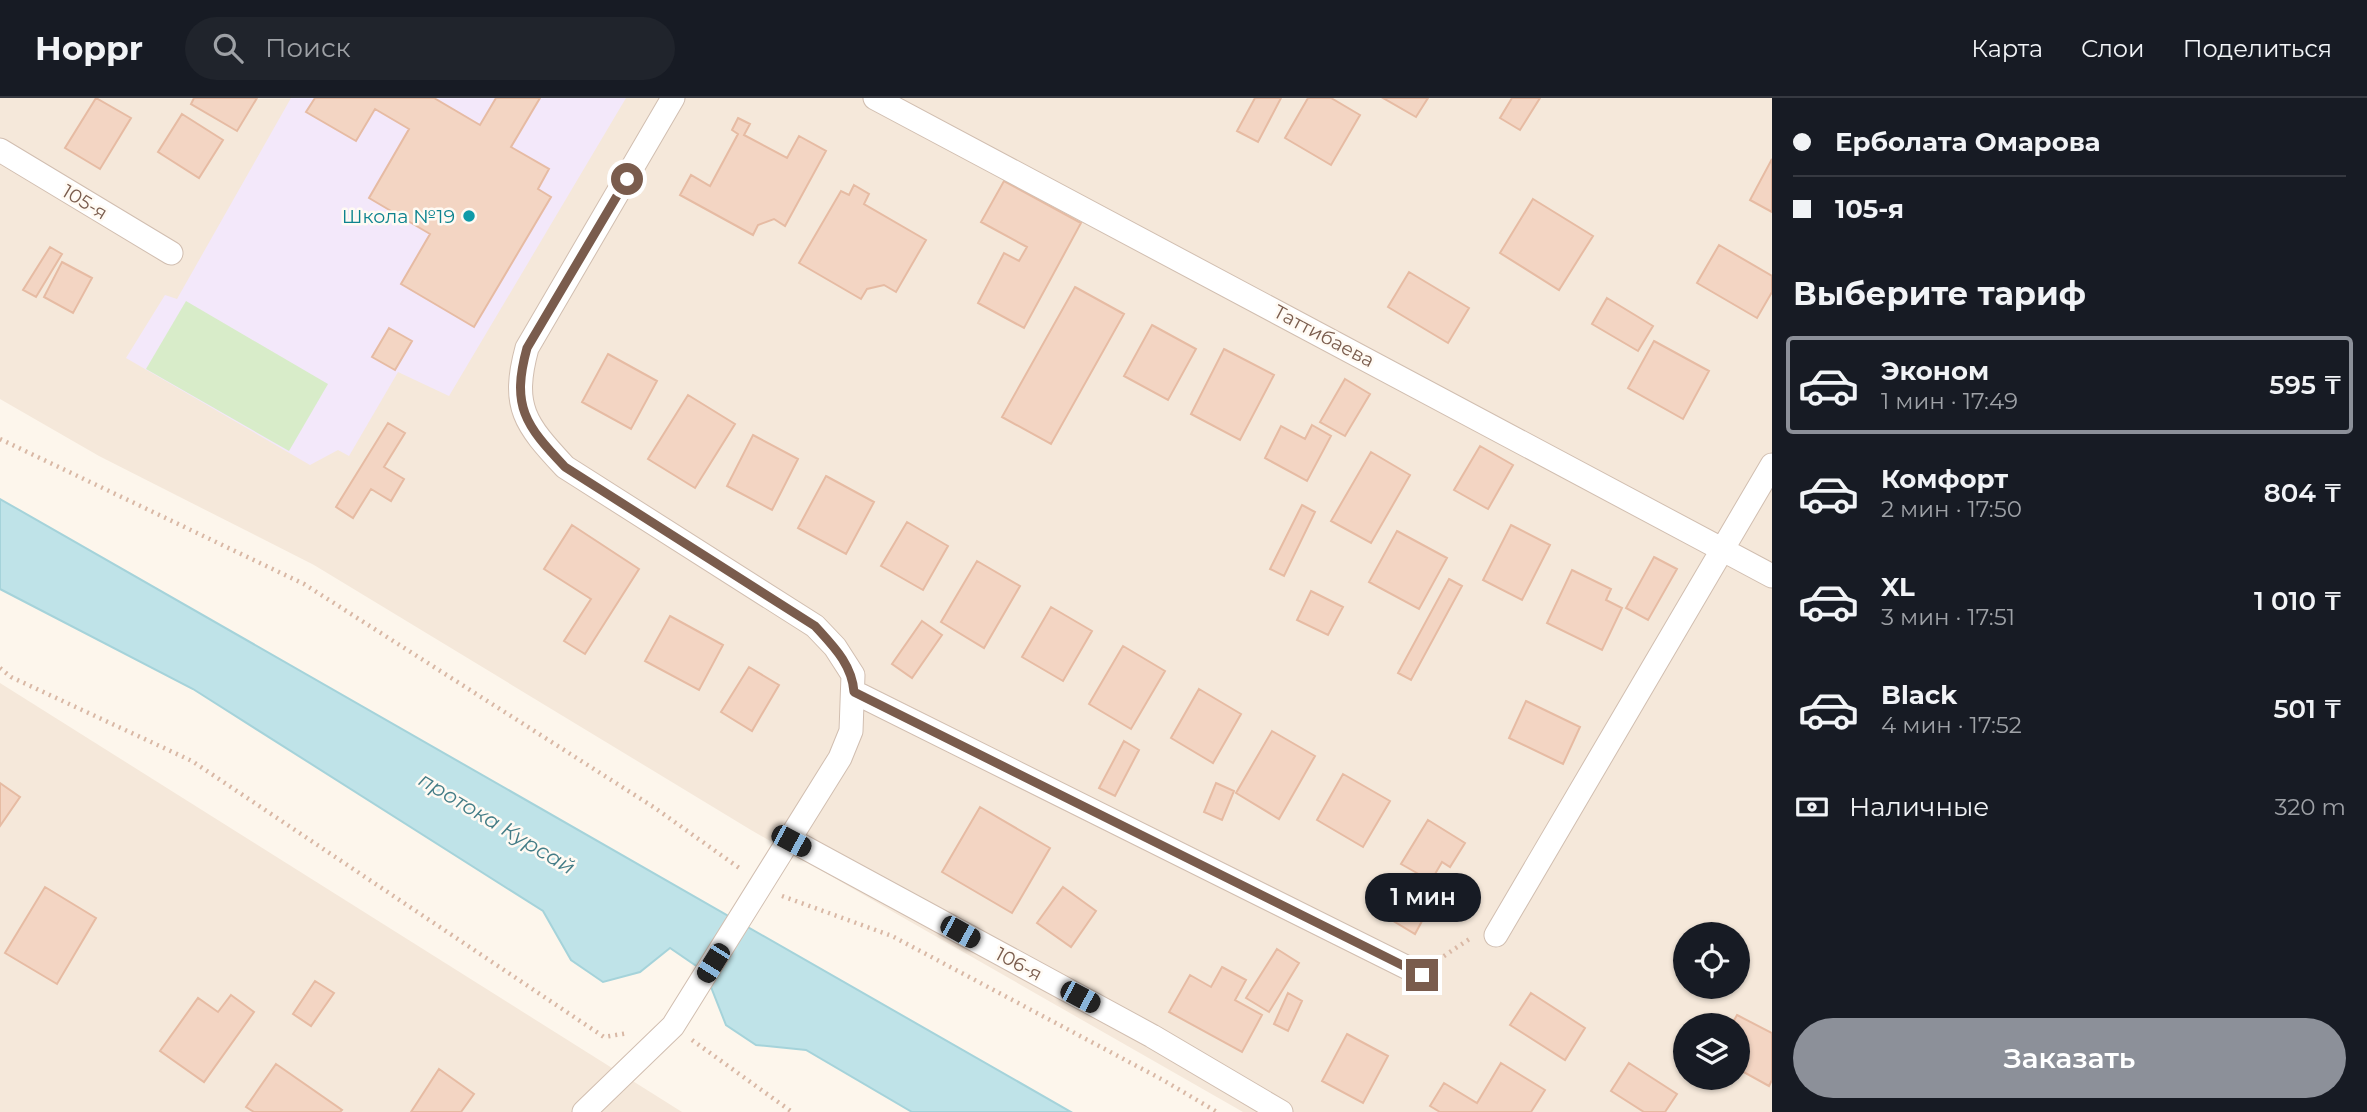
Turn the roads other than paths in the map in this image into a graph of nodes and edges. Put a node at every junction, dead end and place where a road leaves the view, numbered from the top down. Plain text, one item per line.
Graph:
1 (673, 98) edge
2 (875, 98) edge
3 (0, 150) edge
4 (171, 253) dead end
5 (1772, 465) edge
6 (1722, 548) junction
7 (1772, 576) edge
8 (854, 692) junction
9 (791, 841) junction
10 (1496, 935) road end
11 (1422, 975) road end
12 (584, 1112) edge
13 (1281, 1112) edge

1 - 8 street
2 - 6 street, Таттибаева
3 - 4 street, 105-я
5 - 6 street
6 - 7 street, Таттибаева
6 - 10 street
8 - 9 street
8 - 11 street
9 - 12 street
9 - 13 street, 106-я

